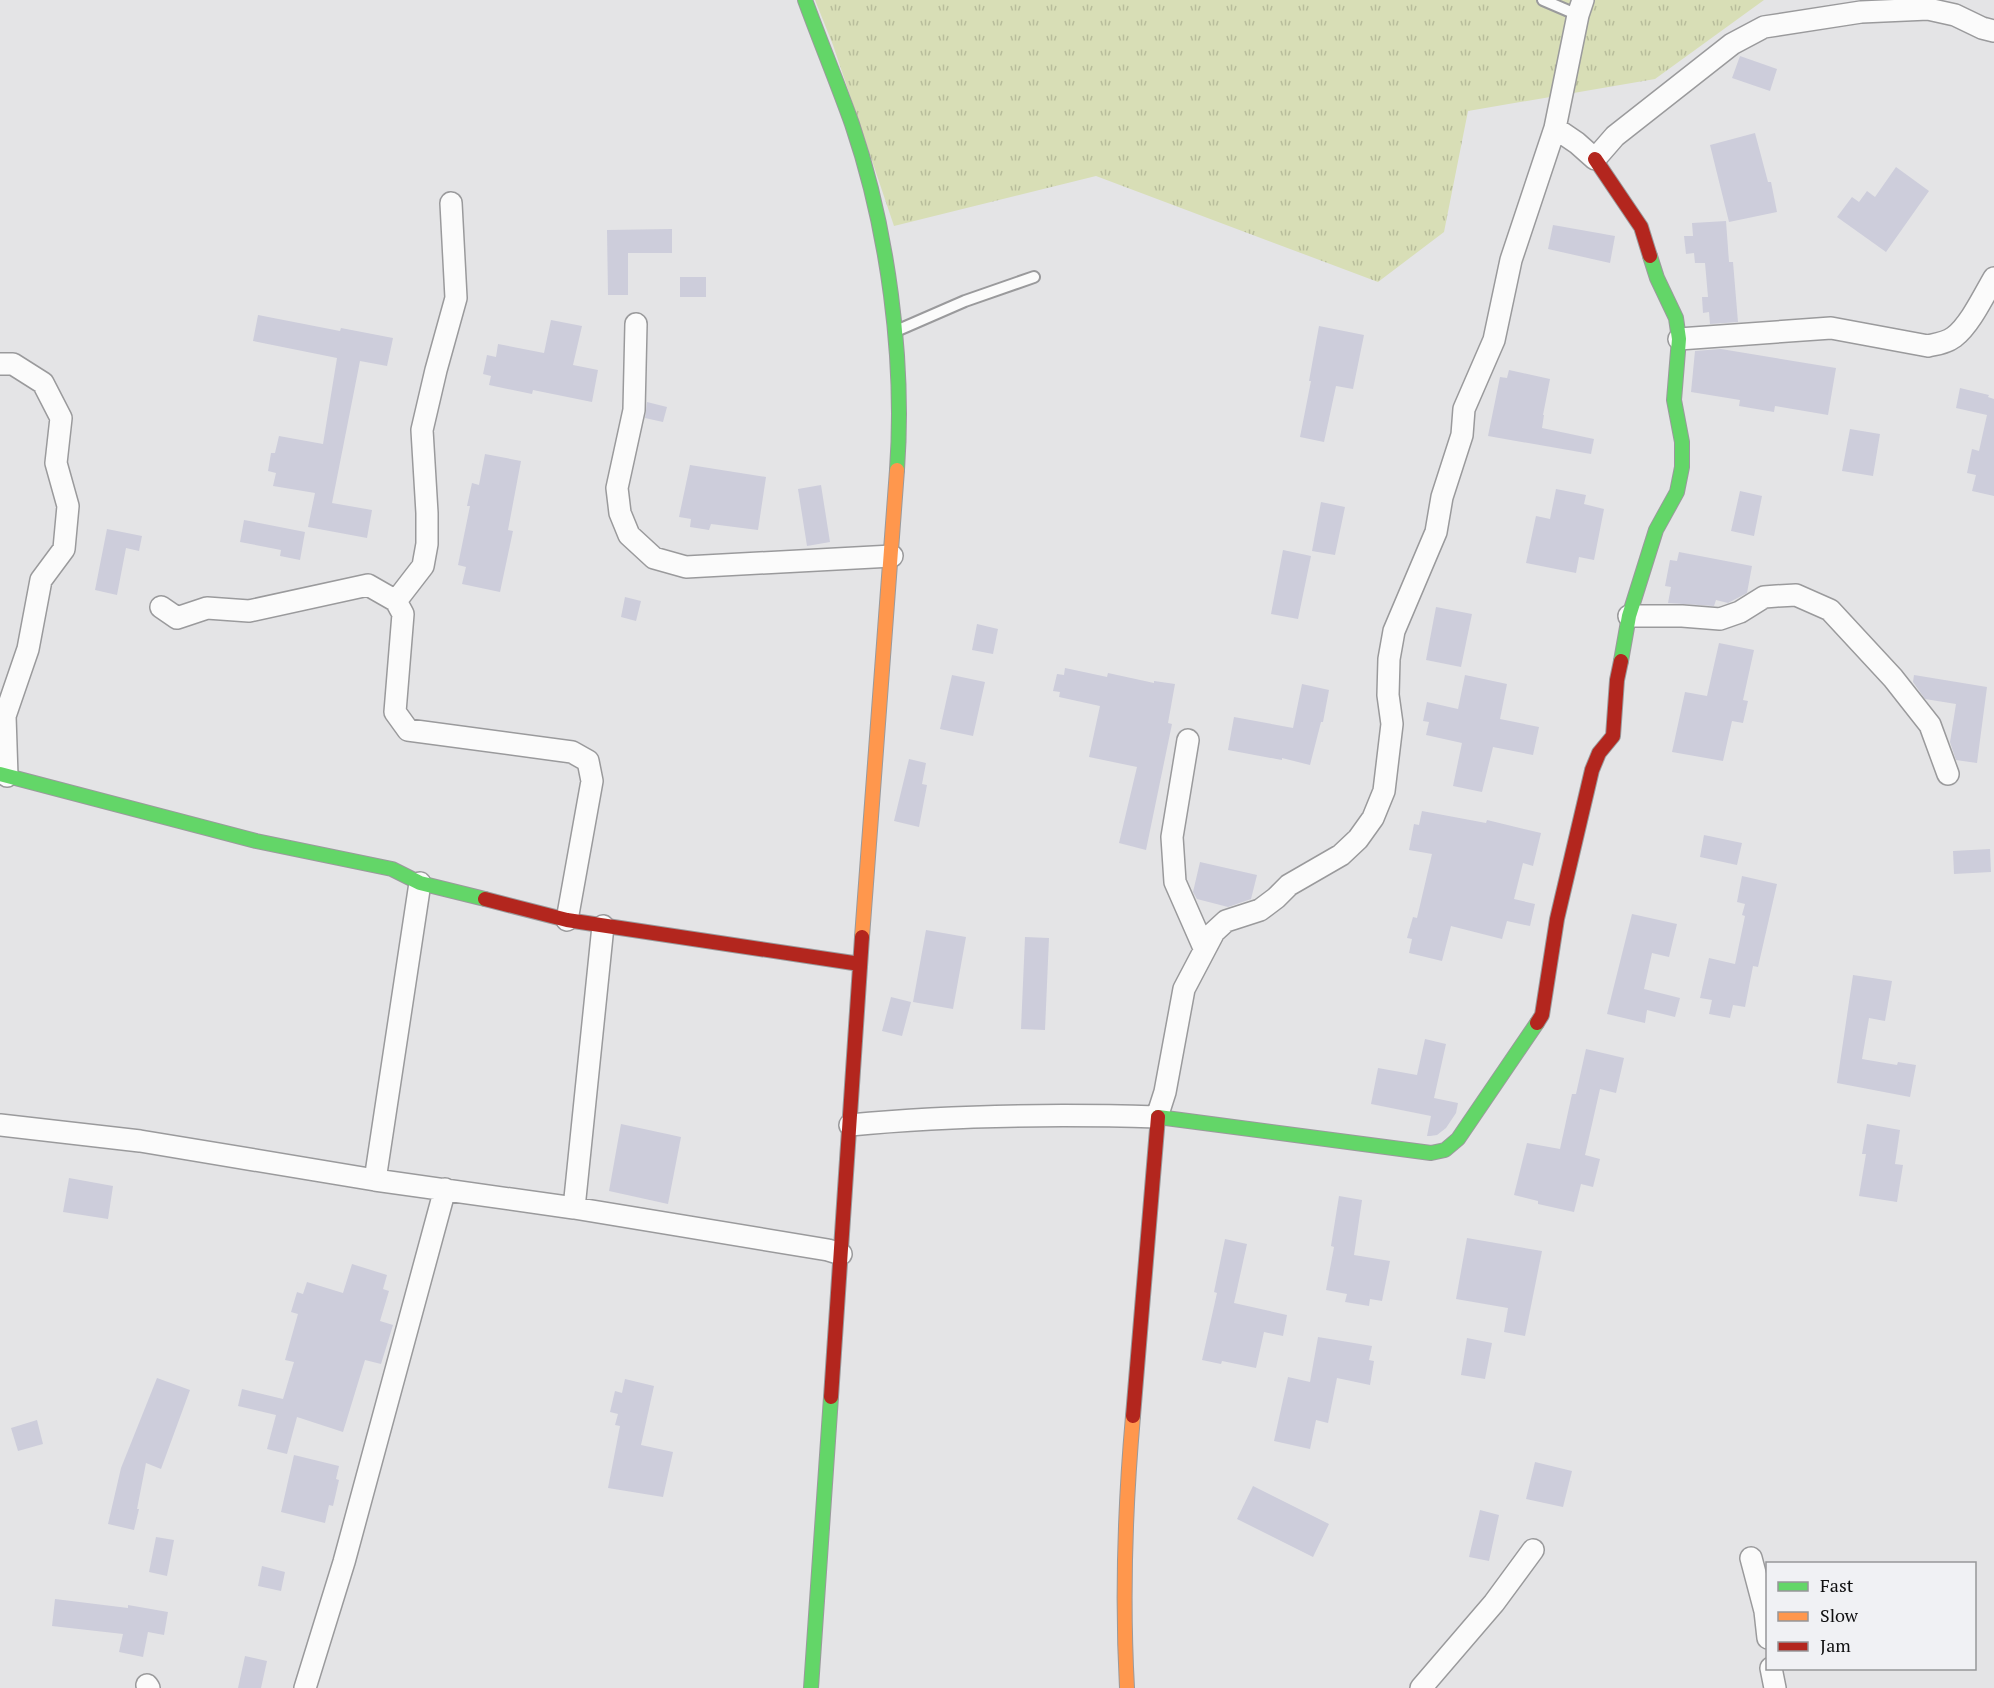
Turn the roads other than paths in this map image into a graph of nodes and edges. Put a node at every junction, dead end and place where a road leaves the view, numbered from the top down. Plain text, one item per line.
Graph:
1 (805, 0) edge
2 (1543, 0) edge
3 (1580, 7) edge
4 (1994, 31) edge
5 (1555, 128) junction
6 (1595, 159) junction
7 (450, 203) dead end
8 (1034, 277) dead end
9 (1994, 279) edge
10 (636, 324) dead end
11 (896, 331) junction
12 (1679, 339) junction
13 (0, 364) edge
14 (892, 556) junction
15 (396, 601) junction
16 (161, 607) dead end
17 (1629, 616) junction
18 (1188, 740) dead end
19 (1948, 774) dead end
20 (4, 775) edge
21 (420, 883) junction
22 (567, 920) junction
23 (603, 926) junction
24 (1204, 948) junction
25 (860, 964) junction
26 (1157, 1117) junction
27 (0, 1125) edge
28 (850, 1125) junction
29 (375, 1180) junction
30 (445, 1189) junction
31 (574, 1208) junction
32 (842, 1254) junction
33 (1533, 1551) dead end
34 (1750, 1558) dead end
35 (1766, 1624) edge
36 (1771, 1670) edge
37 (306, 1688) edge
38 (811, 1688) edge
39 (1127, 1688) edge
40 (1421, 1688) edge
41 (1775, 1688) edge

1 - 11 street
2 - 3 lane
3 - 5 street
4 - 6 street
5 - 6 street
5 - 24 street
6 - 12 street
7 - 15 street
8 - 11 lane
9 - 12 street
10 - 14 street
11 - 14 street
12 - 17 street
13 - 20 street
14 - 25 street
15 - 16 street
15 - 22 street
17 - 19 street
17 - 26 street
18 - 24 street
20 - 21 street
21 - 22 street
21 - 29 street
22 - 23 street
23 - 25 street
23 - 31 street
24 - 26 street
25 - 28 street
26 - 28 street
26 - 39 street
27 - 29 street
28 - 32 street
29 - 30 street
30 - 31 street
30 - 37 street
31 - 32 street
32 - 38 street
33 - 40 street
34 - 35 street
36 - 41 street

